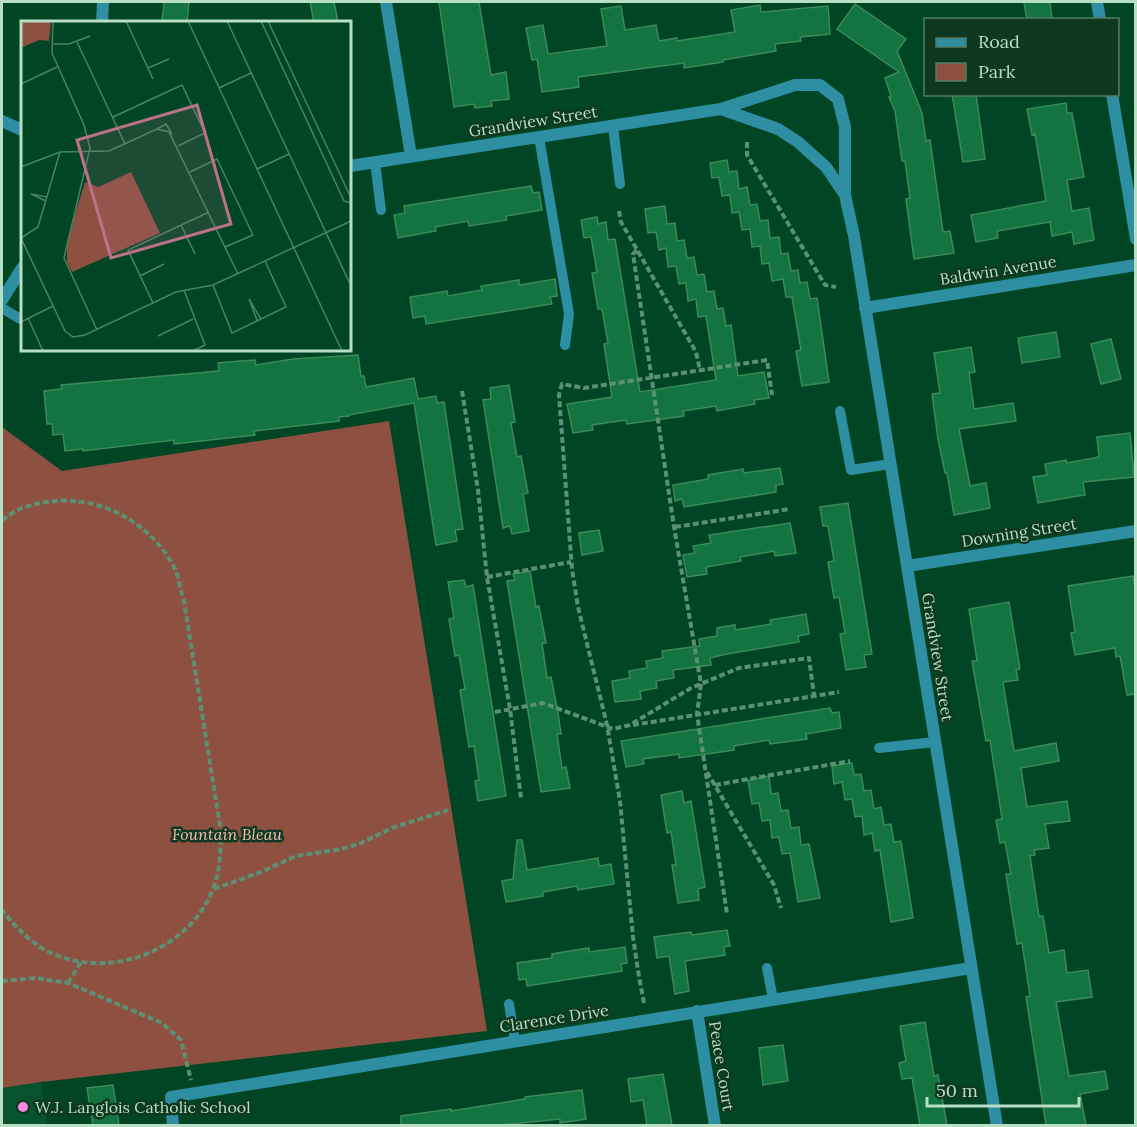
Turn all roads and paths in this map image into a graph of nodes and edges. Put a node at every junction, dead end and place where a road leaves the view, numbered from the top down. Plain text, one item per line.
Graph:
1 (103, 2) edge
2 (386, 2) edge
3 (1097, 2) edge
4 (1100, 18) edge
5 (102, 21) edge
6 (1112, 96) edge
7 (721, 109) junction
8 (2, 121) edge
9 (613, 126) junction
10 (21, 130) edge
11 (539, 137) junction
12 (747, 142) dead end
13 (411, 156) junction
14 (375, 162) junction
15 (351, 166) edge
16 (620, 184) dead end
17 (845, 195) junction
18 (381, 210) dead end
19 (619, 211) dead end
20 (1136, 239) edge
21 (637, 250) junction
22 (1136, 265) edge
23 (21, 270) edge
24 (836, 286) dead end
25 (2, 300) edge
26 (2, 308) edge
27 (865, 308) junction
28 (21, 319) edge
29 (566, 345) dead end
30 (700, 370) junction
31 (653, 377) junction
32 (462, 391) dead end
33 (772, 395) dead end
34 (840, 411) dead end
35 (891, 464) junction
36 (790, 509) dead end
37 (2, 520) edge
38 (674, 527) junction
39 (1136, 531) edge
40 (571, 562) junction
41 (907, 566) junction
42 (487, 577) junction
43 (701, 684) junction
44 (839, 692) dead end
45 (814, 695) junction
46 (510, 709) junction
47 (495, 711) dead end
48 (697, 714) junction
49 (607, 725) junction
50 (630, 725) junction
51 (935, 742) junction
52 (879, 748) dead end
53 (849, 761) dead end
54 (705, 768) junction
55 (715, 785) junction
56 (521, 798) dead end
57 (448, 810) dead end
58 (213, 889) junction
59 (781, 908) dead end
60 (2, 910) edge
61 (727, 914) dead end
62 (81, 962) junction
63 (767, 968) dead end
64 (971, 968) junction
65 (2, 981) edge
66 (68, 983) junction
67 (773, 999) junction
68 (645, 1003) dead end
69 (509, 1004) dead end
70 (697, 1011) junction
71 (515, 1041) junction
72 (189, 1071) dead end
73 (173, 1125) edge
74 (715, 1125) edge
75 (997, 1125) edge

1 - 5 street
2 - 13 street
3 - 4 street
6 - 20 street
7 - 9 street, Grandview Street
7 - 17 street, Grandview Street
7 - 17 street, Grandview Street
8 - 10 street
9 - 11 street, Grandview Street
9 - 16 lane
11 - 13 street, Grandview Street
11 - 29 lane
12 - 24 path
13 - 14 street, Grandview Street
14 - 15 street, Grandview Street
14 - 18 lane
17 - 27 street, Grandview Street
19 - 21 path
21 - 30 path
21 - 31 path
22 - 27 street, Baldwin Avenue
23 - 25 street
26 - 28 lane
27 - 35 street, Grandview Street
30 - 31 path
30 - 33 path
31 - 38 path
31 - 40 path
32 - 42 path
34 - 35 lane
35 - 41 street, Grandview Street
36 - 38 path
37 - 58 path
38 - 43 path
39 - 41 street, Downing Street
40 - 42 path
40 - 49 path
41 - 51 street, Grandview Street
42 - 46 path
43 - 45 path
43 - 48 path
43 - 50 path
44 - 45 path
45 - 48 path
46 - 47 path
46 - 49 path
46 - 56 path
48 - 50 path
48 - 54 path
49 - 50 path
49 - 68 path
51 - 52 lane
51 - 64 street, Grandview Street
53 - 55 path
54 - 55 path
54 - 61 path
55 - 59 path
57 - 58 path
58 - 62 path
60 - 62 path
62 - 66 path
63 - 67 lane
64 - 67 street, Clarence Drive
64 - 75 street, Grandview Street
65 - 66 path
66 - 72 path
67 - 70 street, Clarence Drive
69 - 71 lane
70 - 71 street, Clarence Drive
70 - 74 street, Peace Court
71 - 73 street, Clarence Drive

